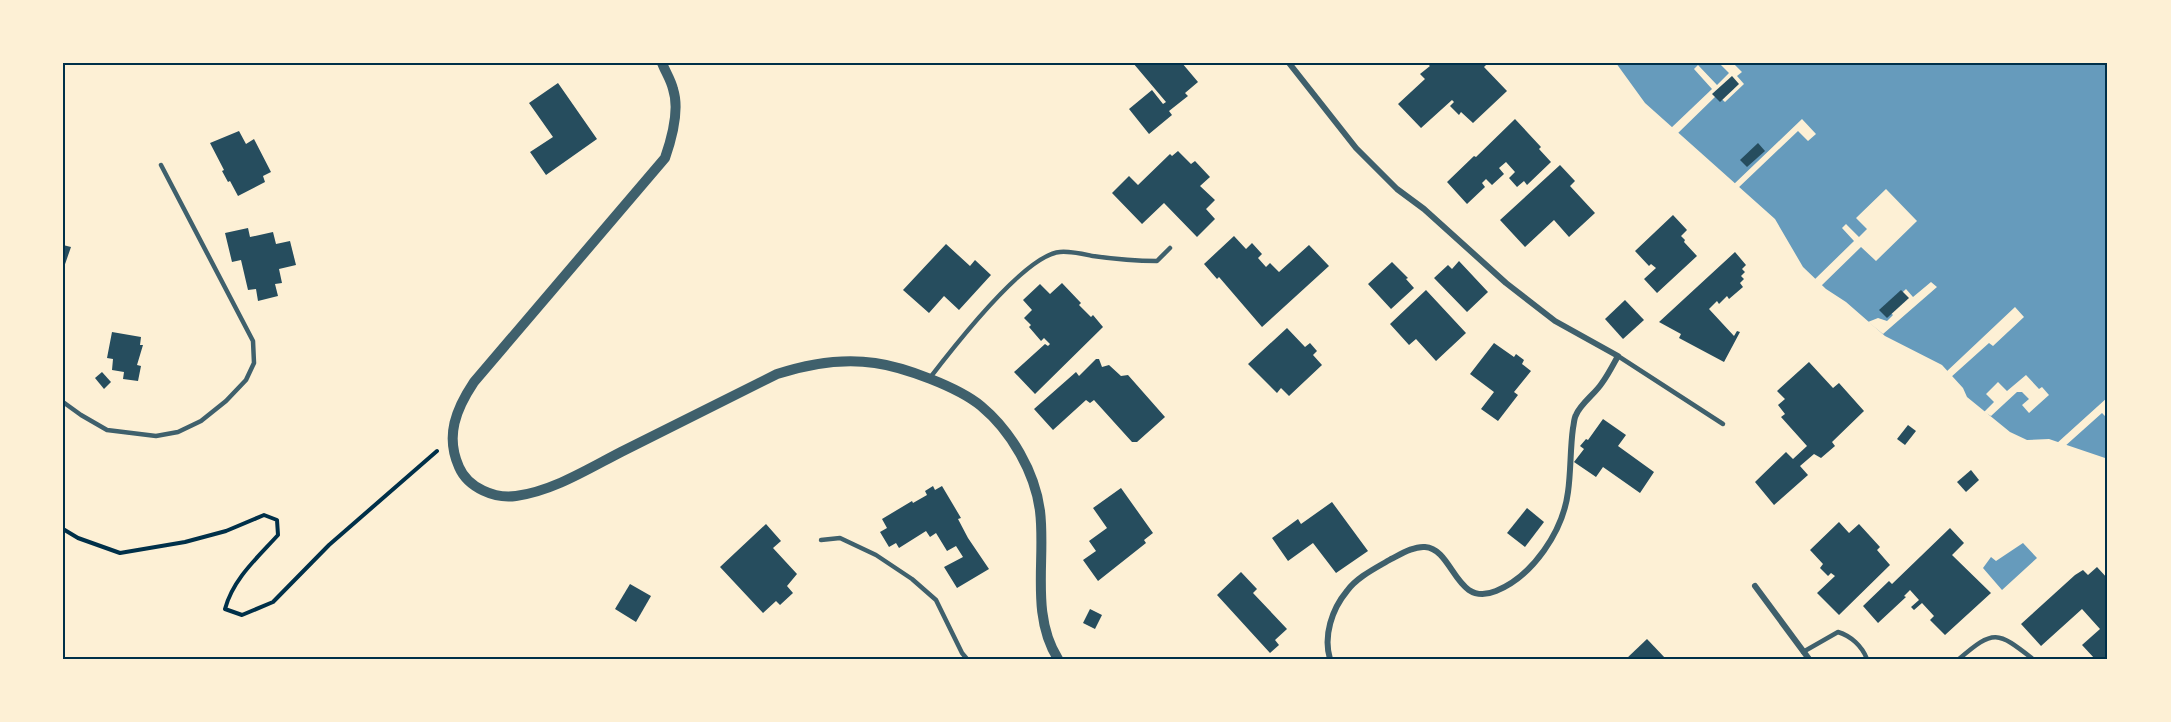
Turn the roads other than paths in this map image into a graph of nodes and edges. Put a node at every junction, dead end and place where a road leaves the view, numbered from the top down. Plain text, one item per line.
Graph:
1 (662, 63) edge
2 (1289, 63) edge
3 (161, 165) dead end
4 (1170, 248) dead end
5 (1618, 356) junction
6 (929, 379) junction
7 (63, 402) edge
8 (1723, 424) dead end
9 (821, 540) dead end
10 (1755, 586) dead end
11 (1803, 652) junction
12 (967, 659) edge
13 (1058, 659) edge
14 (1330, 659) edge
15 (1809, 659) edge
16 (1868, 659) edge
17 (1959, 659) edge
18 (2033, 659) edge

1 - 6 street
2 - 5 street
3 - 7 lane
4 - 6 lane
5 - 8 lane
5 - 14 street
6 - 13 street
9 - 12 lane
10 - 11 street
11 - 15 street
11 - 16 lane
17 - 18 lane

